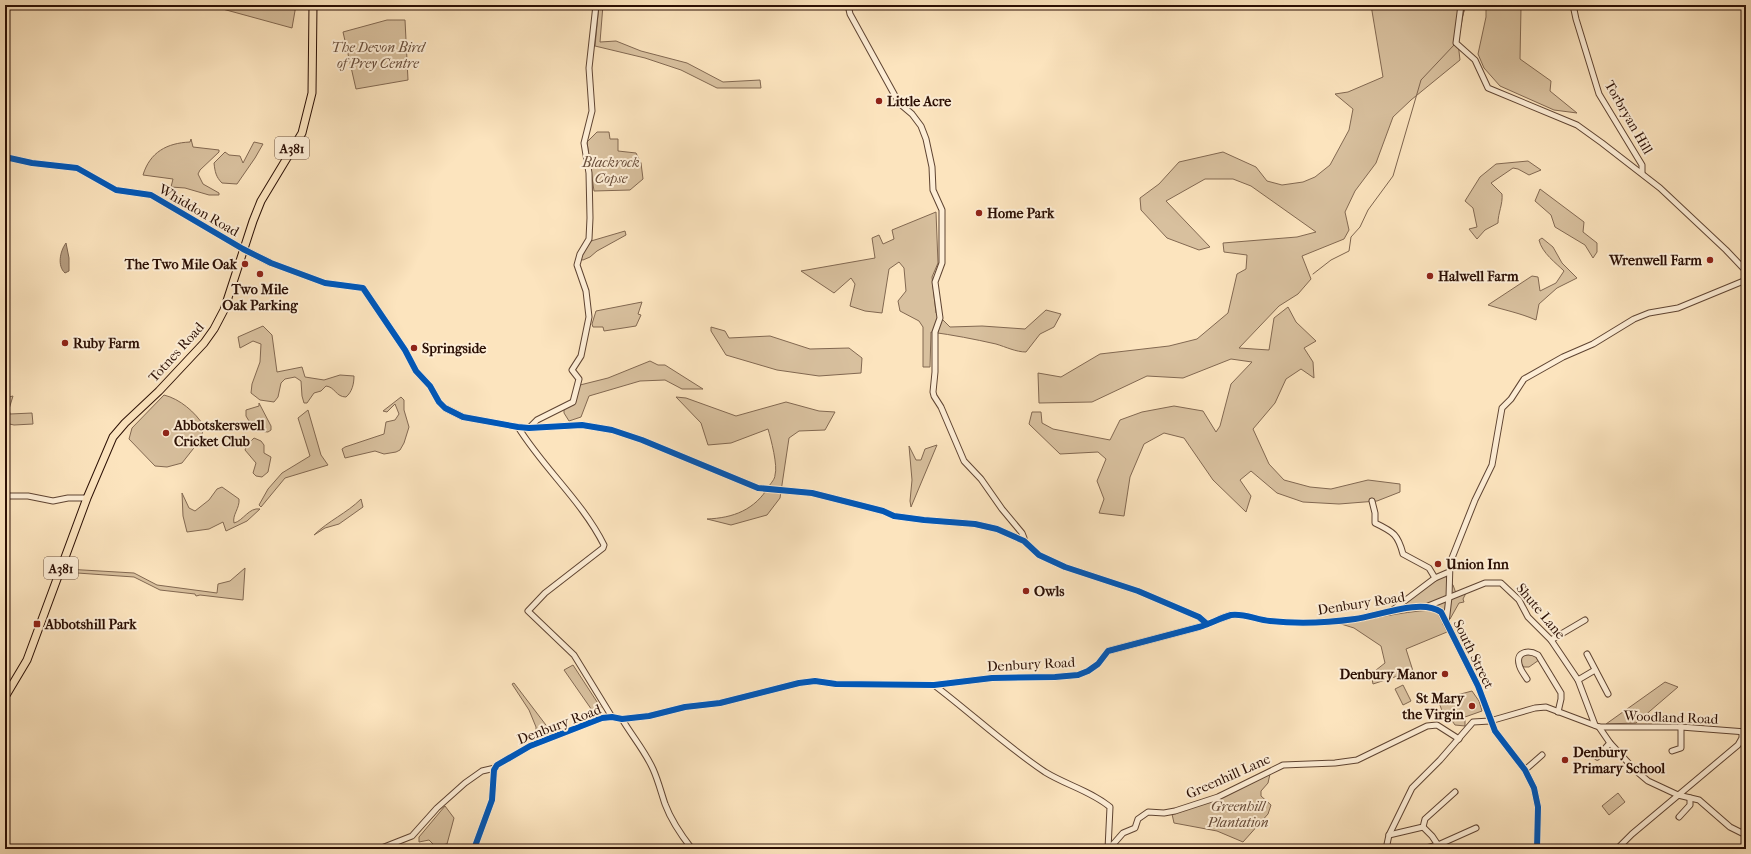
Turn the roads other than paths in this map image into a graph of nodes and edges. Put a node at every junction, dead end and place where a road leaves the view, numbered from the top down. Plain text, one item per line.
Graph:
1 (313, 5) edge
2 (596, 5) edge
3 (848, 5) edge
4 (1461, 5) edge
5 (1573, 5) edge
6 (5, 157) edge
7 (1642, 173) junction
8 (243, 249) junction
9 (1746, 271) edge
10 (1746, 280) edge
11 (518, 427) junction
12 (529, 428) junction
13 (5, 496) edge
14 (86, 498) junction
15 (1372, 501) dead end
16 (1024, 540) junction
17 (1449, 572) junction
18 (1435, 578) junction
19 (1449, 597) junction
20 (1427, 607) junction
21 (1390, 612) junction
22 (1585, 620) dead end
23 (1446, 622) junction
24 (1207, 624) junction
25 (1551, 640) junction
26 (1586, 654) dead end
27 (1529, 670) dead end
28 (1595, 670) junction
29 (1524, 673) junction
30 (1527, 679) dead end
31 (1578, 680) junction
32 (934, 685) junction
33 (1608, 694) dead end
34 (5, 697) edge
35 (1558, 712) junction
36 (612, 717) junction
37 (622, 719) junction
38 (1490, 719) junction
39 (1597, 726) junction
40 (1681, 728) junction
41 (1744, 732) edge
42 (1459, 739) junction
43 (1610, 743) junction
44 (1672, 751) dead end
45 (1542, 756) dead end
46 (1597, 757) dead end
47 (495, 768) junction
48 (1525, 770) junction
49 (1454, 792) dead end
50 (1678, 795) junction
51 (1690, 798) junction
52 (1679, 817) dead end
53 (1423, 827) junction
54 (1476, 828) dead end
55 (1389, 834) junction
56 (1746, 835) edge
57 (1438, 845) junction
58 (379, 849) edge
59 (474, 849) edge
60 (692, 849) edge
61 (1109, 849) edge
62 (1386, 849) edge
63 (1422, 849) edge
64 (1537, 849) edge
65 (1617, 849) edge

1 - 8 main road, Totnes Road / A381
2 - 12 street
3 - 16 street
4 - 7 street
5 - 7 street, Torbryan Hill
6 - 8 street, Whiddon Road
7 - 9 street
8 - 11 street, Whiddon Road
8 - 14 main road, Totnes Road / A381
10 - 17 street
11 - 12 street, Whiddon Road
11 - 36 street
12 - 16 street, Whiddon Road
13 - 14 street
14 - 34 main road, Totnes Road / A381
15 - 18 street
16 - 24 street
17 - 18 street
17 - 19 street
18 - 21 street
19 - 20 street, Shute Lane
19 - 23 street
19 - 25 street, Shute Lane
20 - 21 street, Denbury Road
20 - 23 street, South Street
21 - 24 street, Denbury Road
22 - 25 street
23 - 38 street, South Street
24 - 32 street, Denbury Road
25 - 31 street, Shute Lane
26 - 28 street
27 - 29 street
28 - 31 street
28 - 33 street
29 - 30 street
29 - 35 street
31 - 39 street, Shute Lane
32 - 37 street, Denbury Road
32 - 61 street, Greenhill Lane
35 - 38 street, Woodland Road
35 - 39 street, Woodland Road
36 - 37 street, Denbury Road
36 - 47 street, Denbury Road
37 - 60 street
38 - 42 street, Woodland Road
38 - 48 street, South Street
39 - 40 street, Woodland Road
39 - 43 street, Shute Lane
40 - 41 street, Woodland Road
40 - 44 street
41 - 50 street
42 - 55 street
42 - 61 street, Greenhill Lane
43 - 46 street
43 - 50 street, Shute Lane
45 - 48 street
47 - 58 street, Denbury Road
47 - 59 street
48 - 64 street, South Street
49 - 53 street
50 - 51 street, Shute Lane
50 - 65 street
51 - 52 street
51 - 56 street, Shute Lane
53 - 55 street
53 - 57 street
54 - 57 street
55 - 62 street
57 - 63 street

